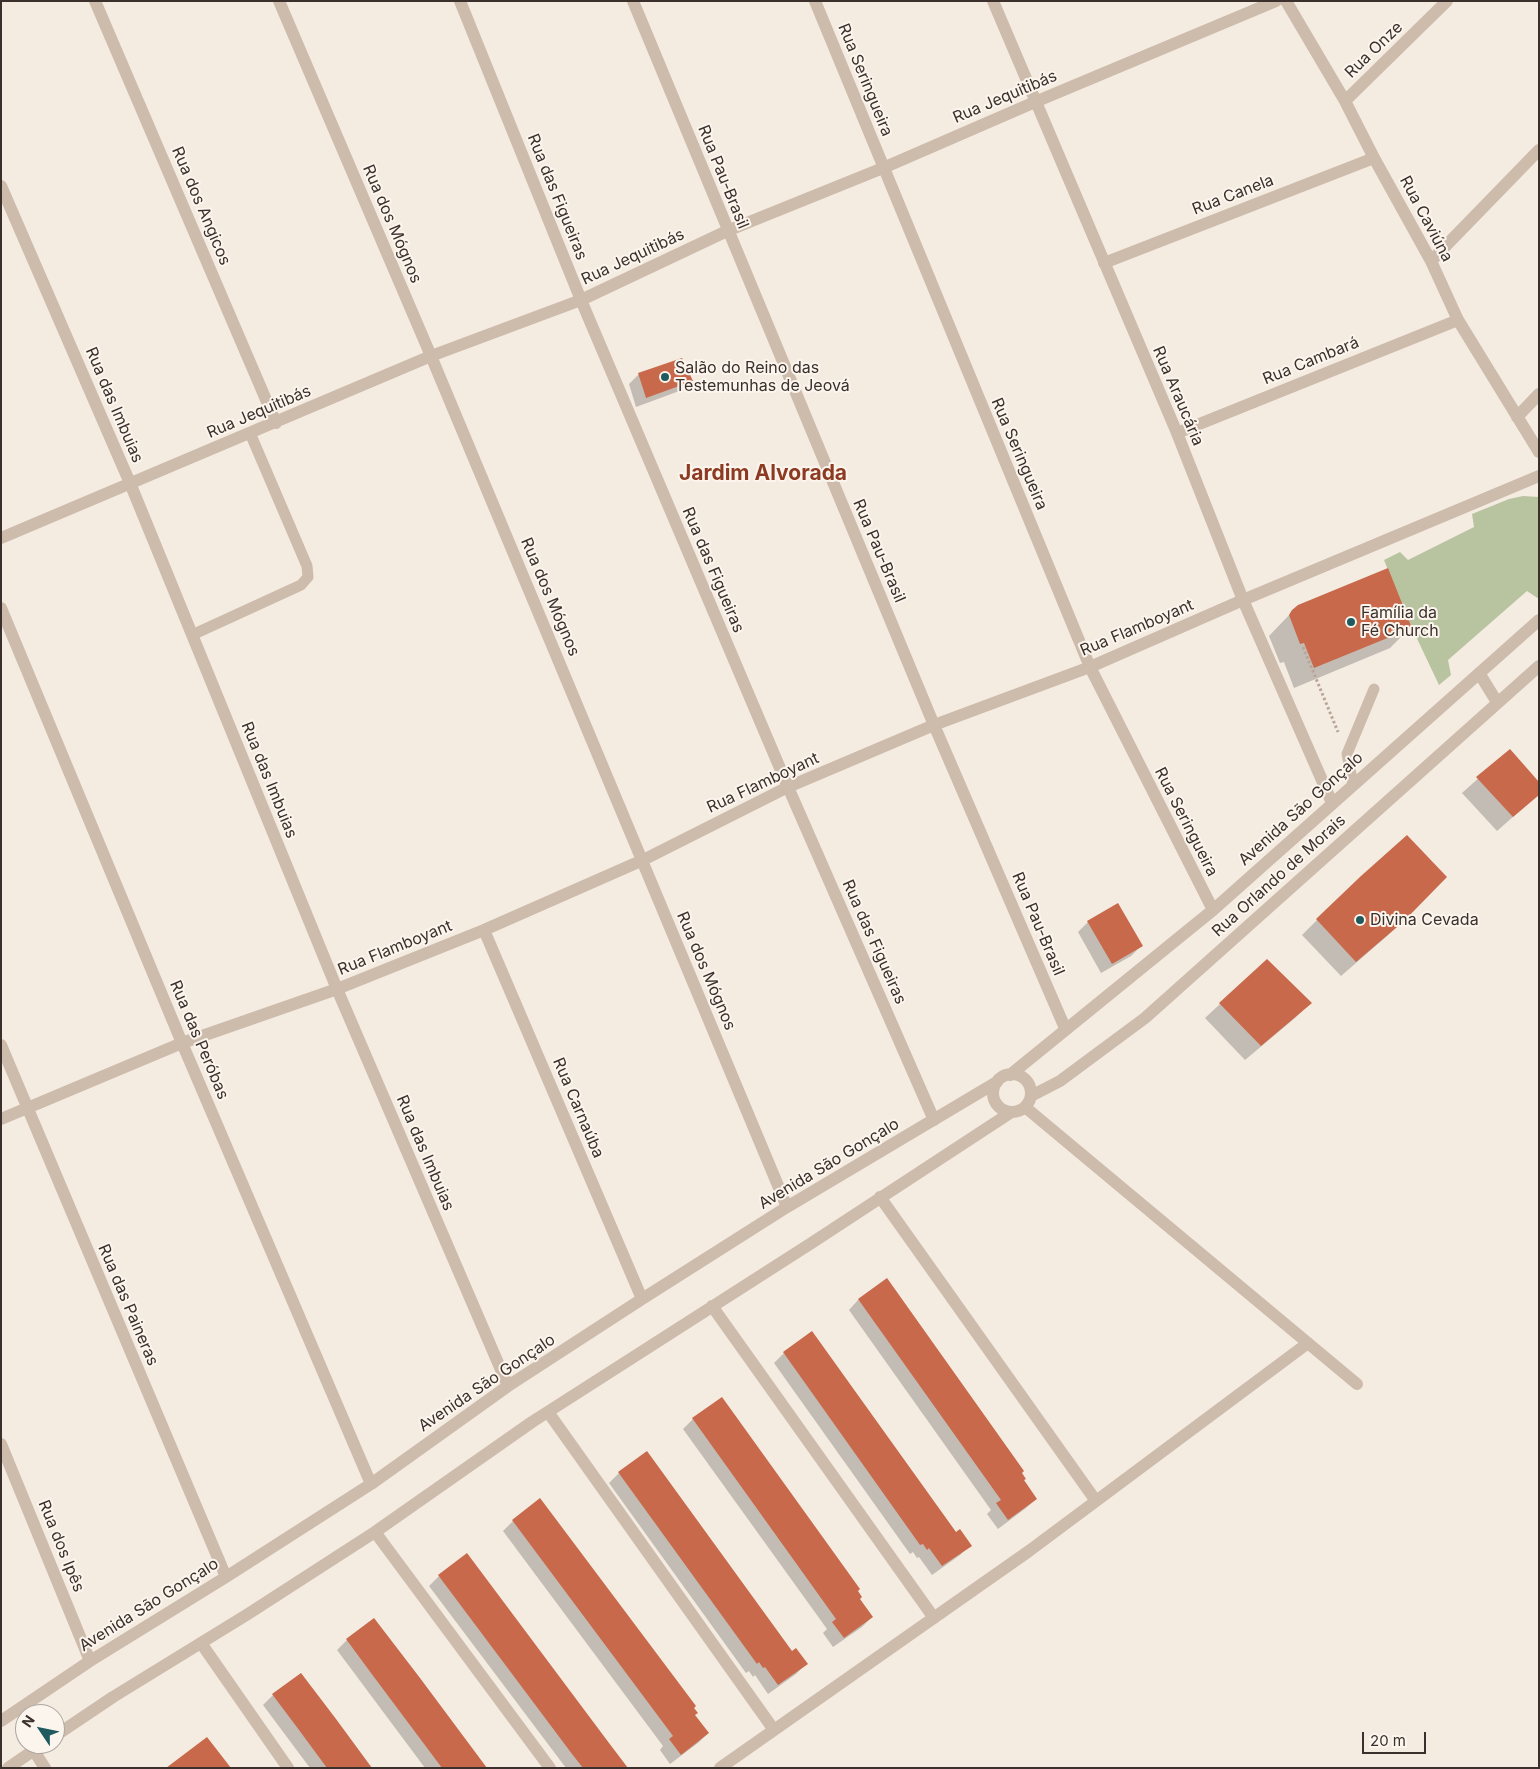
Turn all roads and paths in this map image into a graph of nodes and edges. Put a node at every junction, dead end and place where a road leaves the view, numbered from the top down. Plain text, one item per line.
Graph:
1 (96, 1) edge
2 (279, 1) edge
3 (460, 1) edge
4 (633, 1) edge
5 (815, 1) edge
6 (993, 1) edge
7 (1276, 1) edge
8 (1286, 1) edge
9 (1447, 1) edge
10 (1346, 101) junction
11 (1035, 102) junction
12 (1539, 150) edge
13 (1374, 158) junction
14 (883, 168) junction
15 (1, 186) edge
16 (727, 230) junction
17 (1431, 261) junction
18 (1104, 263) junction
19 (581, 300) junction
20 (1458, 320) junction
21 (431, 356) junction
22 (1539, 394) edge
23 (1517, 417) junction
24 (276, 422) junction
25 (250, 433) junction
26 (1177, 433) junction
27 (1539, 452) edge
28 (1539, 476) edge
29 (130, 483) junction
30 (1, 538) edge
31 (1243, 600) junction
32 (1, 608) edge
33 (1539, 620) edge
34 (192, 635) junction
35 (1303, 647) dead end
36 (1539, 666) edge
37 (1090, 667) junction
38 (1479, 673) junction
39 (1374, 689) dead end
40 (1497, 702) junction
41 (934, 725) junction
42 (1347, 754) junction
43 (1353, 784) junction
44 (788, 788) junction
45 (1332, 803) junction
46 (643, 860) junction
47 (1213, 910) junction
48 (484, 930) junction
49 (337, 989) junction
50 (1065, 1028) junction
51 (182, 1043) junction
52 (1, 1045) edge
53 (1010, 1074) junction
54 (997, 1082) junction
55 (1028, 1102) junction
56 (27, 1108) junction
57 (1010, 1113) junction
58 (1, 1119) edge
59 (934, 1120) junction
60 (880, 1197) junction
61 (788, 1207) junction
62 (642, 1299) junction
63 (712, 1306) junction
64 (1308, 1343) junction
65 (1357, 1384) dead end
66 (508, 1386) junction
67 (548, 1412) junction
68 (1, 1444) edge
69 (371, 1484) junction
70 (1096, 1501) junction
71 (375, 1532) junction
72 (226, 1577) junction
73 (934, 1618) junction
74 (201, 1643) junction
75 (90, 1661) junction
76 (1, 1721) edge
77 (65, 1729) edge
78 (774, 1730) junction
79 (28, 1754) edge
80 (41, 1754) edge
81 (8, 1768) edge
82 (46, 1768) edge
83 (288, 1768) edge
84 (550, 1768) edge
85 (720, 1768) edge

1 - 24 street, Rua dos Angicos
2 - 21 street, Rua dos Mógnos
3 - 19 street, Rua das Figueiras
4 - 16 street, Rua Pau-Brasil
5 - 14 street, Rua Seringueira
6 - 11 street, Rua Araucária
7 - 11 street, Rua Jequitibás
8 - 10 street, Rua Caviúna
9 - 10 street, Rua Onze
10 - 13 street, Rua Caviúna
11 - 14 street, Rua Jequitibás
11 - 18 street, Rua Araucária
12 - 17 street
13 - 17 street, Rua Caviúna
13 - 18 street, Rua Canela
14 - 16 street, Rua Jequitibás
14 - 37 street, Rua Seringueira
15 - 29 street, Rua das Imbuias
16 - 19 street, Rua Jequitibás
16 - 41 street, Rua Pau-Brasil
17 - 20 street, Rua Caviúna
18 - 26 street, Rua Araucária
19 - 21 street, Rua Jequitibás
19 - 44 street, Rua das Figueiras
20 - 23 street, Rua Caviúna
20 - 26 street, Rua Cambará
21 - 24 street, Rua Jequitibás
21 - 46 street, Rua dos Mógnos
22 - 23 street
23 - 27 street, Rua Caviúna
24 - 25 street, Rua Jequitibás
25 - 29 street, Rua Jequitibás
25 - 34 lane
26 - 31 street, Rua Araucária
28 - 31 street, Rua Flamboyant
29 - 30 street, Rua Jequitibás
29 - 34 street, Rua das Imbuias
31 - 37 street, Rua Flamboyant
31 - 45 street, Rua Araucária
32 - 51 street, Rua das Peróbas
33 - 38 street, Avenida São Gonçalo
34 - 49 street, Rua das Imbuias
35 - 42 path
36 - 40 street, Rua Orlando de Morais
37 - 41 street, Rua Flamboyant
37 - 47 street, Rua Seringueira
38 - 40 street
38 - 43 street, Avenida São Gonçalo
39 - 42 lane
40 - 55 street, Rua Orlando de Morais
41 - 44 street, Rua Flamboyant
41 - 50 street, Rua Pau-Brasil
42 - 43 lane
43 - 45 street, Avenida São Gonçalo
44 - 46 street, Rua Flamboyant
44 - 59 street, Rua das Figueiras
45 - 47 street, Avenida São Gonçalo
46 - 48 street, Rua Flamboyant
46 - 61 street, Rua dos Mógnos
47 - 50 street, Avenida São Gonçalo
48 - 49 street, Rua Flamboyant
48 - 62 street, Rua Carnaúba
49 - 51 street, Rua Flamboyant
49 - 66 street, Rua das Imbuias
50 - 53 street, Avenida São Gonçalo
51 - 56 street, Rua Flamboyant
51 - 69 street, Rua das Peróbas
52 - 56 street, Rua das Paineras
53 - 54 street
53 - 55 street
54 - 57 street
54 - 59 street, Avenida São Gonçalo
55 - 57 street
55 - 64 street
56 - 58 street, Rua Flamboyant
56 - 72 street, Rua das Paineras
57 - 60 street
59 - 61 street, Avenida São Gonçalo
60 - 63 street
60 - 70 street
61 - 62 street, Avenida São Gonçalo
62 - 66 street, Avenida São Gonçalo
63 - 67 street
63 - 73 street
64 - 65 street
64 - 70 street
66 - 69 street, Avenida São Gonçalo
67 - 71 street
67 - 78 street
68 - 75 street, Rua dos Ipês
69 - 72 street, Avenida São Gonçalo
70 - 73 street
71 - 74 street
71 - 84 street
72 - 75 street, Avenida São Gonçalo
73 - 78 street
74 - 77 street
74 - 83 street
75 - 76 street, Avenida São Gonçalo
78 - 85 street
79 - 81 street
80 - 82 street

